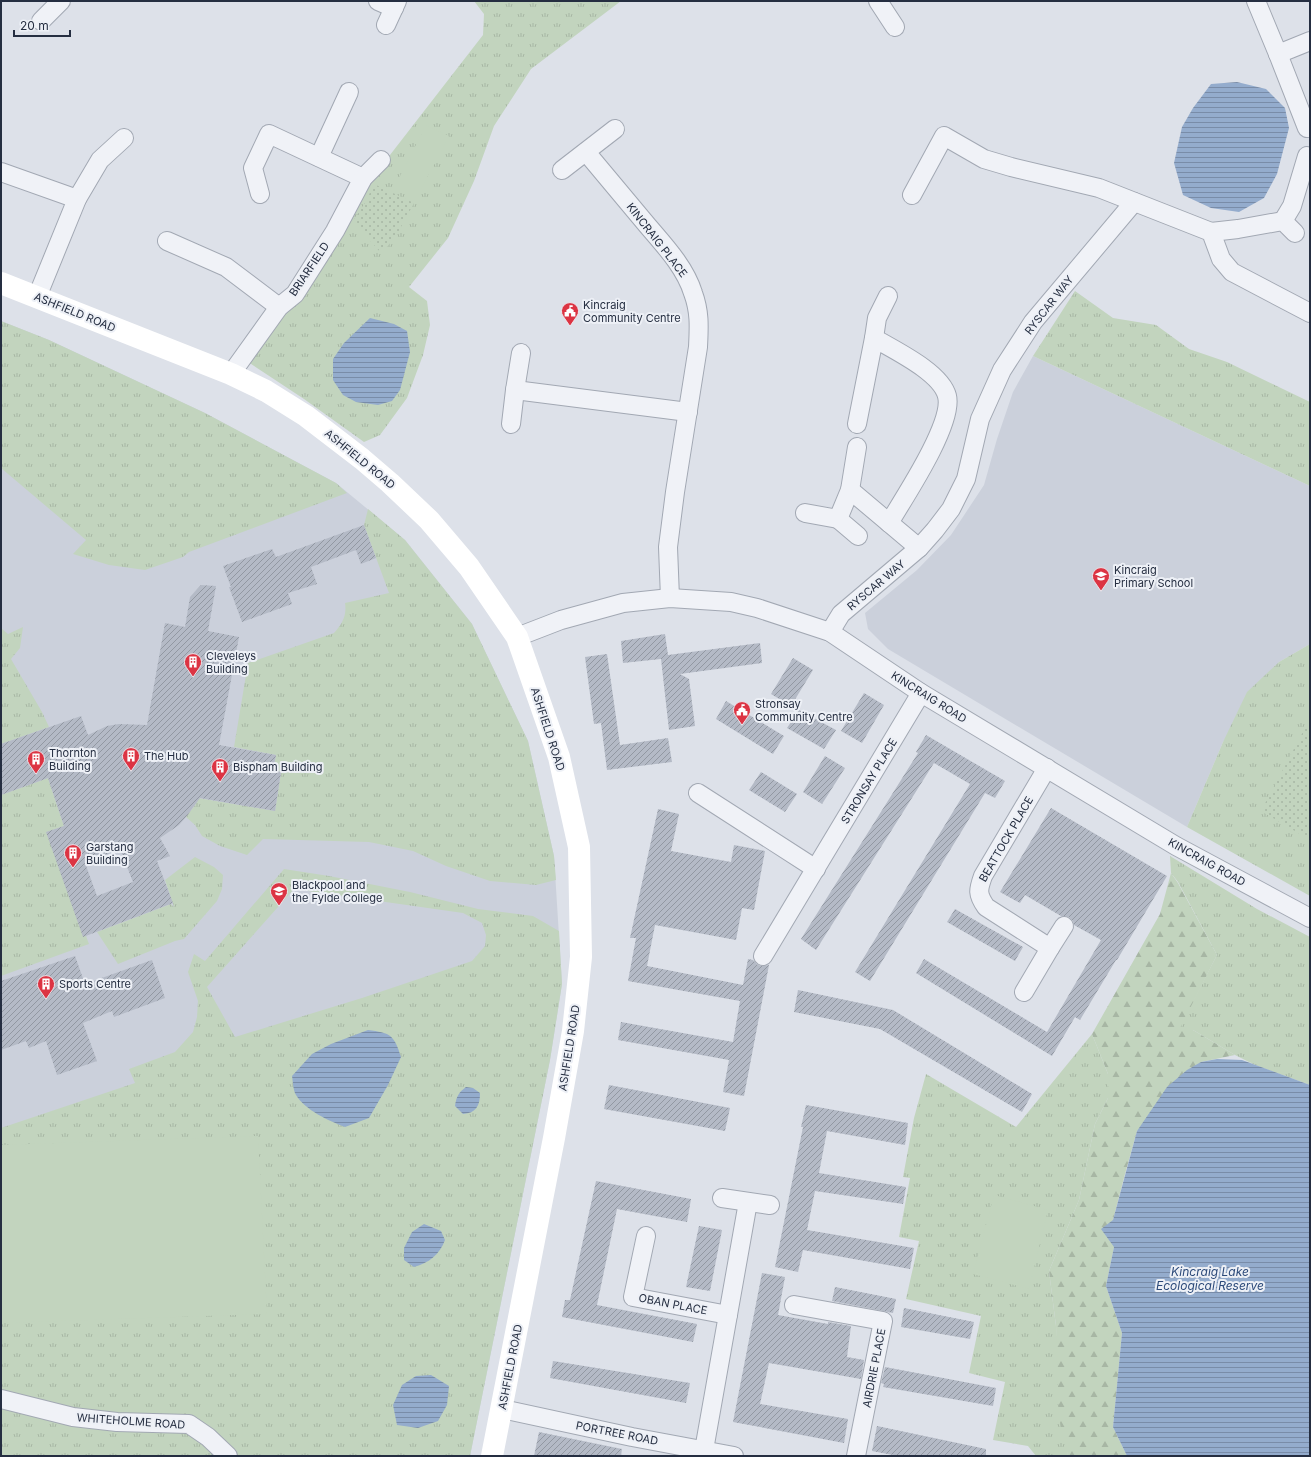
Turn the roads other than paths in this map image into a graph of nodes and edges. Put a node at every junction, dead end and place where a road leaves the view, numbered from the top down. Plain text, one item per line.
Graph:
1 (61, 1) edge
2 (878, 1) edge
3 (1256, 1) edge
4 (389, 3) edge
5 (41, 21) dead end
6 (386, 25) dead end
7 (895, 27) dead end
8 (1310, 41) edge
9 (1278, 54) junction
10 (349, 92) dead end
11 (1307, 128) dead end
12 (615, 129) dead end
13 (124, 138) dead end
14 (586, 152) junction
15 (1307, 156) dead end
16 (319, 157) junction
17 (381, 160) dead end
18 (562, 170) dead end
19 (1, 172) edge
20 (363, 178) junction
21 (260, 194) dead end
22 (912, 195) dead end
23 (77, 199) junction
24 (1134, 202) junction
25 (1211, 232) junction
26 (167, 241) dead end
27 (1, 282) edge
28 (888, 296) dead end
29 (38, 297) junction
30 (280, 307) junction
31 (1310, 313) edge
32 (874, 338) junction
33 (521, 353) dead end
34 (231, 374) junction
35 (514, 390) junction
36 (688, 412) junction
37 (511, 424) dead end
38 (857, 424) dead end
39 (857, 447) dead end
40 (850, 490) junction
41 (805, 512) dead end
42 (838, 519) junction
43 (890, 523) junction
44 (858, 536) dead end
45 (918, 548) junction
46 (670, 598) junction
47 (830, 632) junction
48 (517, 637) junction
49 (921, 693) junction
50 (1047, 768) junction
51 (698, 793) dead end
52 (816, 869) junction
53 (1310, 918) edge
54 (1064, 926) dead end
55 (1050, 948) junction
56 (763, 956) dead end
57 (1024, 992) dead end
58 (722, 1198) dead end
59 (748, 1202) junction
60 (770, 1205) dead end
61 (646, 1236) dead end
62 (794, 1305) dead end
63 (728, 1315) junction
64 (1, 1399) edge
65 (502, 1408) junction
66 (704, 1450) junction
67 (228, 1456) edge
68 (492, 1456) edge
69 (734, 1456) edge
70 (856, 1456) edge

1 - 5 street
2 - 7 street
3 - 9 street
4 - 6 street
8 - 9 street
9 - 11 street
10 - 16 street
12 - 14 street
13 - 23 street
14 - 18 street
14 - 36 street, KINCRAIG PLACE
15 - 25 street
16 - 20 street
16 - 21 street
17 - 20 street, BRIARFIELD
19 - 23 street
20 - 30 street, BRIARFIELD
22 - 24 street
23 - 29 street
24 - 25 street
24 - 45 street, RYSCAR WAY
25 - 31 street
26 - 30 street
27 - 29 street, ASHFIELD ROAD
28 - 32 street
29 - 34 street, ASHFIELD ROAD
30 - 34 street, BRIARFIELD
32 - 38 street
32 - 43 street
33 - 35 street
34 - 48 street, ASHFIELD ROAD
35 - 36 street
35 - 37 street
36 - 46 street, KINCRAIG PLACE
39 - 40 street
40 - 42 street
40 - 43 street
41 - 42 street
42 - 44 street
43 - 45 street
45 - 47 street, RYSCAR WAY
46 - 47 street, KINCRAIG ROAD
46 - 48 street, KINCRAIG ROAD
47 - 49 street, KINCRAIG ROAD
48 - 65 street, ASHFIELD ROAD
49 - 50 street, KINCRAIG ROAD
49 - 52 street, STRONSAY PLACE
50 - 53 street, KINCRAIG ROAD
50 - 55 street, BEATTOCK PLACE
51 - 52 street
52 - 56 street, STRONSAY PLACE
54 - 55 street
55 - 57 street
58 - 59 street
59 - 60 street
59 - 63 street
61 - 63 street, OBAN PLACE
62 - 70 street, AIRDRIE PLACE
63 - 66 street
64 - 67 street, WHITEHOLME ROAD
65 - 66 street, PORTREE ROAD
65 - 68 street, ASHFIELD ROAD
66 - 69 street, PORTREE ROAD

